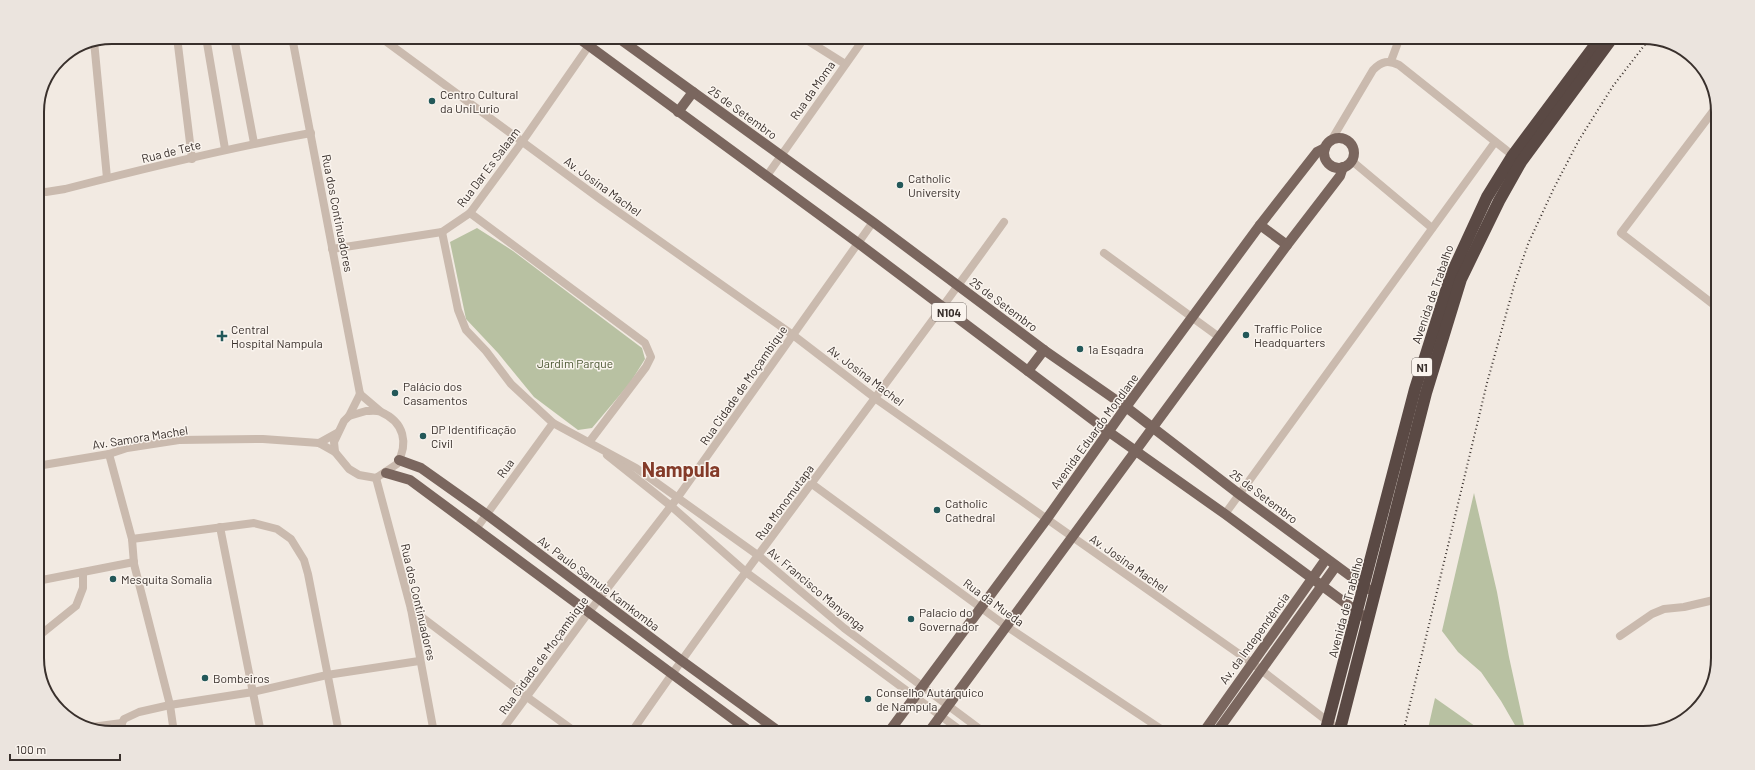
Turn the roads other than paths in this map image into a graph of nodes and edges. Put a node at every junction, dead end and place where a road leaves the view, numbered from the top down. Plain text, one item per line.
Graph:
1 (178, 44) edge
2 (207, 44) edge
3 (235, 44) edge
4 (293, 44) edge
5 (389, 44) edge
6 (586, 44) edge
7 (628, 44) edge
8 (813, 44) edge
9 (860, 44) edge
10 (1396, 44) edge
11 (1596, 44) edge
12 (1607, 44) edge
13 (95, 46) edge
14 (588, 46) junction
15 (1391, 61) junction
16 (845, 64) junction
17 (693, 92) junction
18 (678, 112) junction
19 (1711, 114) edge
20 (311, 133) junction
21 (1332, 139) junction
22 (522, 142) junction
23 (1495, 142) junction
24 (254, 143) junction
25 (1325, 148) junction
26 (225, 149) junction
27 (781, 155) junction
28 (192, 159) junction
29 (1517, 159) junction
30 (1347, 164) junction
31 (766, 176) junction
32 (108, 178) junction
33 (44, 192) edge
34 (470, 213) junction
35 (873, 222) junction
36 (1004, 222) dead end
37 (1260, 225) junction
38 (1432, 228) junction
39 (442, 232) junction
40 (858, 243) junction
41 (1287, 245) junction
42 (332, 249) junction
43 (1104, 253) dead end
44 (958, 286) junction
45 (1711, 303) edge
46 (942, 307) junction
47 (1192, 317) junction
48 (793, 335) junction
49 (1219, 337) junction
50 (1044, 350) junction
51 (1028, 370) junction
52 (360, 394) junction
53 (876, 398) junction
54 (1126, 407) junction
55 (380, 411) junction
56 (349, 416) junction
57 (553, 423) junction
58 (1153, 427) junction
59 (1109, 432) junction
60 (337, 433) junction
61 (590, 442) junction
62 (319, 443) junction
63 (1136, 451) junction
64 (335, 452) junction
65 (109, 454) junction
66 (399, 460) junction
67 (44, 465) edge
68 (386, 473) junction
69 (376, 478) junction
70 (812, 484) junction
71 (1239, 494) junction
72 (678, 497) junction
73 (671, 506) junction
74 (486, 514) junction
75 (1225, 514) junction
76 (1046, 520) junction
77 (220, 527) junction
78 (476, 529) junction
79 (132, 538) junction
80 (1072, 538) junction
81 (759, 556) junction
82 (1326, 559) junction
83 (134, 562) junction
84 (1336, 566) junction
85 (83, 572) junction
86 (747, 573) junction
87 (44, 579) edge
88 (1312, 579) junction
89 (1322, 586) junction
90 (1369, 590) junction
91 (599, 599) junction
92 (1711, 601) edge
93 (982, 607) junction
94 (410, 609) junction
95 (589, 612) junction
96 (1363, 616) junction
97 (1006, 626) junction
98 (844, 628) junction
99 (44, 632) edge
100 (1620, 636) dead end
101 (835, 639) junction
102 (879, 655) junction
103 (420, 661) junction
104 (682, 661) junction
105 (1252, 663) junction
106 (871, 665) junction
107 (1262, 671) junction
108 (672, 674) junction
109 (327, 675) junction
110 (923, 687) junction
111 (253, 692) junction
112 (915, 697) junction
113 (527, 698) junction
114 (170, 705) junction
115 (948, 706) junction
116 (941, 716) junction
117 (766, 722) junction
118 (122, 723) junction
119 (104, 725) edge
120 (120, 726) edge
121 (173, 726) edge
122 (260, 726) edge
123 (338, 726) edge
124 (433, 726) edge
125 (505, 726) edge
126 (567, 726) edge
127 (636, 726) edge
128 (743, 726) edge
129 (763, 726) edge
130 (771, 726) edge
131 (893, 726) edge
132 (933, 726) edge
133 (955, 726) edge
134 (975, 726) edge
135 (1156, 726) edge
136 (1208, 726) edge
137 (1221, 726) edge
138 (1326, 726) edge
139 (1327, 726) edge
140 (1340, 726) edge

1 - 28 street
2 - 26 street
3 - 24 street
4 - 20 street, Rua dos Continuadores
5 - 22 street, Av. Josina Machel
6 - 14 main road, N104
7 - 17 main road, 25 de Setembro / N104
8 - 16 street
9 - 16 street, Rua da Moma
10 - 15 street
11 - 29 highway, Avenida de Trabalho / N1
12 - 29 highway, Avenida de Trabalho / N1
13 - 32 street
14 - 18 main road, N104
14 - 22 street, Rua Dar Es Salaam
15 - 21 street
15 - 23 street
16 - 27 street, Rua da Moma
17 - 18 main road
17 - 27 main road, 25 de Setembro / N104
18 - 31 main road, N104
19 - 45 street
20 - 24 street, Rua de Tete
20 - 42 street, Rua dos Continuadores
21 - 25 main road
21 - 30 main road
22 - 34 street, Rua Dar Es Salaam
22 - 48 street, Av. Josina Machel
23 - 29 street
23 - 38 street
24 - 26 street, Rua de Tete
25 - 30 main road
25 - 37 main road, Avenida Eduardo Mondlane
26 - 28 street, Rua de Tete
27 - 31 street, Rua da Moma
27 - 35 main road, 25 de Setembro / N104
28 - 32 street, Rua de Tete
29 - 90 highway, Avenida de Trabalho / N1
30 - 38 street
30 - 41 main road
31 - 40 main road, N104
32 - 33 street, Rua de Tete
34 - 39 street, Rua Dar Es Salaam
34 - 61 street
35 - 40 street, Rua Cidade de Moçambique
35 - 44 main road, 25 de Setembro / N104
36 - 44 street, Rua Monomutapa
37 - 41 main road
37 - 47 main road, Avenida Eduardo Mondlane
38 - 71 street
39 - 42 street, Rua Dar Es Salaam
39 - 57 street, Av. Francisco Manyanga
40 - 46 main road, N104
40 - 48 street, Rua Cidade de Moçambique
41 - 49 main road
42 - 52 street, Rua dos Continuadores
43 - 47 street
44 - 46 street, Rua Monomutapa
44 - 50 main road, 25 de Setembro / N104
46 - 51 main road, N104
46 - 53 street, Rua Monomutapa
47 - 49 street
47 - 54 main road, Avenida Eduardo Mondlane
48 - 53 street, Av. Josina Machel
48 - 72 street, Rua Cidade de Moçambique
49 - 58 main road
50 - 51 main road
50 - 54 main road, 25 de Setembro / N104
51 - 59 main road, N104
52 - 55 street
52 - 56 street
53 - 70 street, Rua Monomutapa
53 - 76 street, Av. Josina Machel
54 - 58 main road, 25 de Setembro / N104
54 - 59 main road, Avenida Eduardo Mondlane
55 - 56 street
55 - 66 street
56 - 60 street
57 - 61 street, Av. Francisco Manyanga
57 - 74 street, Rua
58 - 63 main road
58 - 71 main road, 25 de Setembro / N104
59 - 63 main road, N104
59 - 76 main road, Avenida Eduardo Mondlane
60 - 62 street
60 - 64 street
61 - 72 street, Av. Francisco Manyanga
61 - 73 street, Av. Francisco Manyanga
62 - 64 street
62 - 65 street, Av. Samora Machel
63 - 75 main road, N104
63 - 80 main road
64 - 69 street
65 - 67 street, Av. Samora Machel
65 - 79 street
66 - 68 street
66 - 74 main road, Av. Paulo Samule Kamkomba
68 - 69 street
68 - 78 main road
69 - 94 street, Rua dos Continuadores
70 - 81 street, Rua Monomutapa
70 - 93 street, Rua da Mueda
71 - 75 street
71 - 82 main road, 25 de Setembro / N104
72 - 73 street, Rua Cidade de Moçambique
72 - 81 street, Av. Francisco Manyanga
73 - 86 street, Av. Francisco Manyanga
73 - 91 street, Rua Cidade de Moçambique
74 - 78 street, Rua
74 - 91 main road, Av. Paulo Samule Kamkomba
75 - 88 main road, N104
76 - 80 street, Av. Josina Machel
76 - 93 main road, Avenida Eduardo Mondlane
77 - 79 street
77 - 109 street
77 - 111 street
78 - 95 main road
79 - 83 street
80 - 97 main road
80 - 105 street, Av. Josina Machel
81 - 86 street, Rua Monomutapa
81 - 98 street, Av. Francisco Manyanga
82 - 84 main road, 25 de Setembro / N104
82 - 88 main road, Av. da Independência
83 - 85 street
83 - 114 street
84 - 89 main road, Av. da Independência
84 - 90 main road, 25 de Setembro / N104
85 - 87 street
85 - 99 street
86 - 101 street, Av. Francisco Manyanga
86 - 104 street, Rua Monomutapa
88 - 89 main road, N104
88 - 105 main road, Av. da Independência
89 - 96 main road, N104
89 - 107 main road, Av. da Independência
90 - 96 highway, Avenida de Trabalho / N1
91 - 95 street, Rua Cidade de Moçambique
91 - 104 main road, Av. Paulo Samule Kamkomba
92 - 100 street
93 - 97 street, Rua da Mueda
93 - 110 main road, Avenida Eduardo Mondlane
94 - 103 street, Rua dos Continuadores
94 - 113 street
95 - 108 main road
95 - 113 street, Rua Cidade de Moçambique
96 - 139 highway, Avenida de Trabalho / N1
96 - 140 highway, Avenida de Trabalho / N1
97 - 115 main road
97 - 135 street, Rua da Mueda
98 - 101 street
98 - 102 street, Av. Francisco Manyanga
101 - 106 street, Av. Francisco Manyanga
102 - 106 street
102 - 110 street, Av. Francisco Manyanga
103 - 109 street
103 - 124 street, Rua dos Continuadores
104 - 108 street, Rua Monomutapa
104 - 117 main road, Av. Paulo Samule Kamkomba
105 - 107 street, Av. Josina Machel
105 - 136 main road, Av. da Independência
106 - 112 street, Av. Francisco Manyanga
107 - 137 main road, Av. da Independência
107 - 138 street, Av. Josina Machel
108 - 127 street, Rua Monomutapa
108 - 128 main road
109 - 111 street
109 - 123 street
110 - 112 main road, Avenida Eduardo Mondlane
110 - 115 street, Av. Francisco Manyanga
111 - 114 street
111 - 122 street
112 - 116 street, Av. Francisco Manyanga
112 - 131 main road, Avenida Eduardo Mondlane
113 - 125 street, Rua Cidade de Moçambique
113 - 126 street
114 - 118 street
114 - 121 street
115 - 116 main road
115 - 134 street, Av. Francisco Manyanga
116 - 132 main road
116 - 133 street, Av. Francisco Manyanga
117 - 129 street
117 - 130 main road, Av. Paulo Samule Kamkomba
118 - 119 street
118 - 120 street

